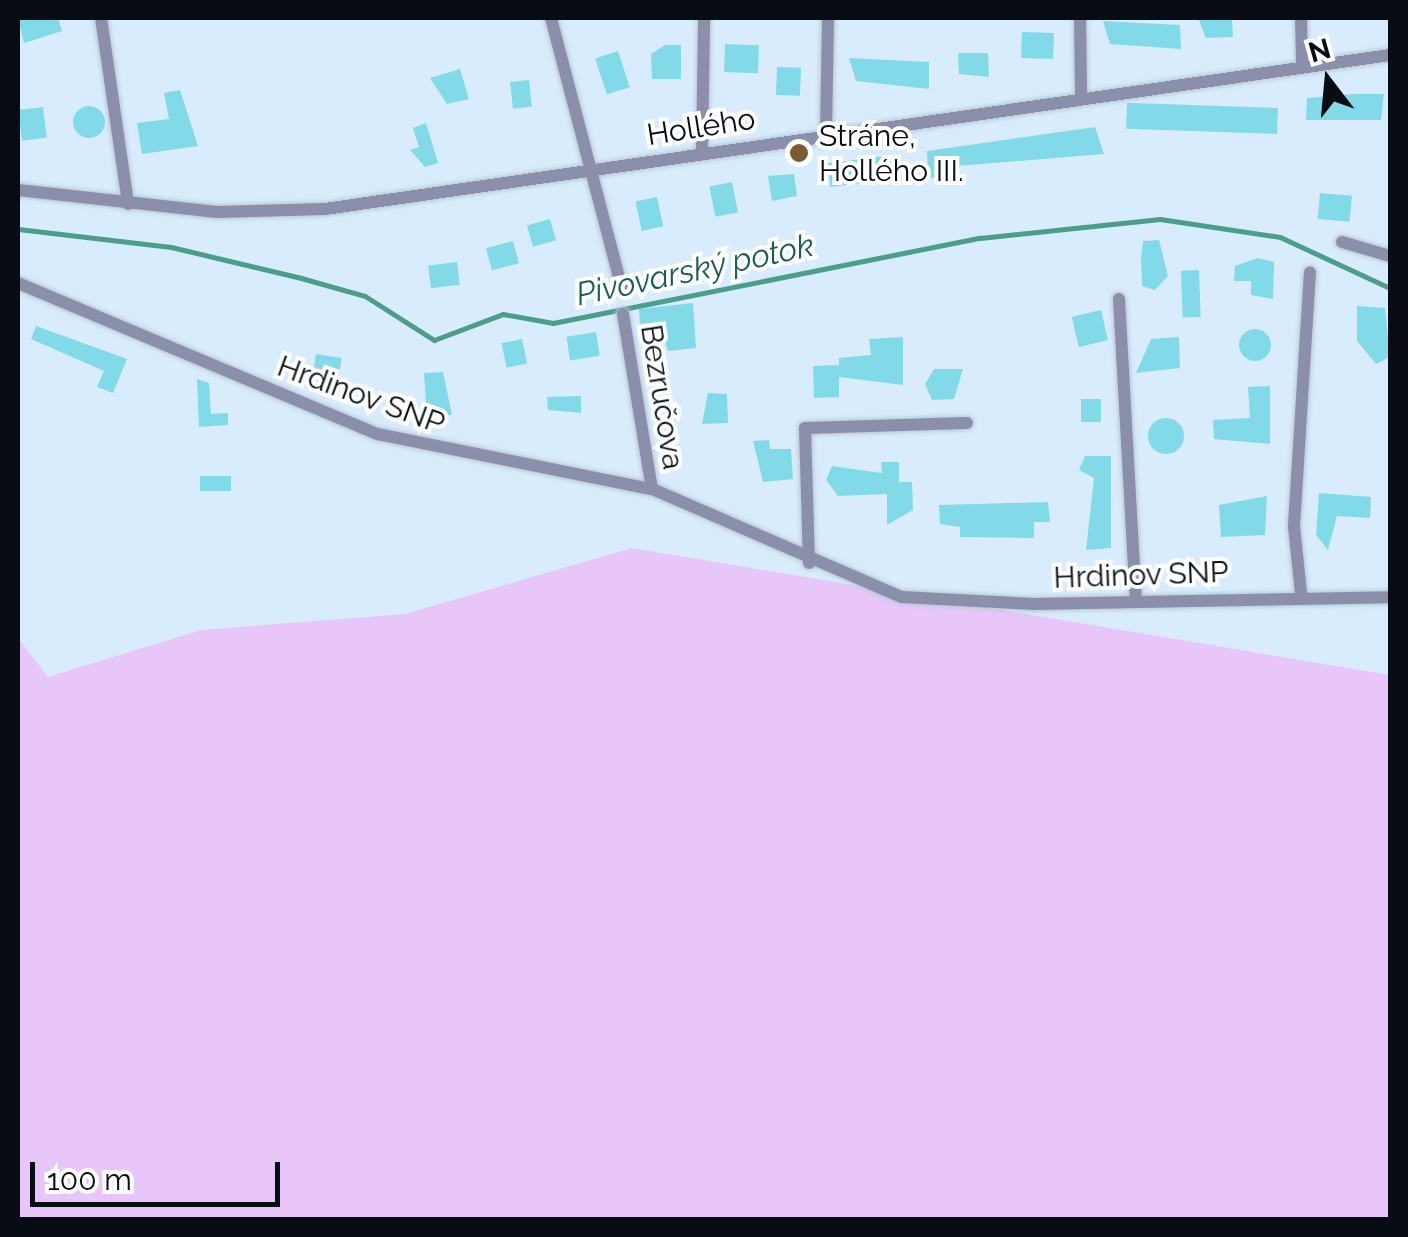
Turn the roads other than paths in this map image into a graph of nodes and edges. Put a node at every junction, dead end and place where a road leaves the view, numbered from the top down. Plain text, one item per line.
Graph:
1 (101, 18) edge
2 (551, 18) edge
3 (704, 18) edge
4 (828, 18) edge
5 (1080, 18) edge
6 (1301, 18) edge
7 (1390, 55) edge
8 (1302, 62) junction
9 (1082, 94) junction
10 (826, 133) junction
11 (702, 152) junction
12 (597, 168) junction
13 (18, 190) edge
14 (128, 204) junction
15 (1342, 242) dead end
16 (1390, 256) edge
17 (1310, 273) dead end
18 (18, 283) edge
19 (622, 288) dead end
20 (1120, 300) dead end
21 (623, 314) dead end
22 (968, 422) dead end
23 (652, 489) junction
24 (809, 563) junction
25 (1301, 593) junction
26 (1390, 597) edge
27 (1136, 600) junction

1 - 14 street
2 - 12 street, Bezručova
3 - 11 street
4 - 10 street
5 - 9 street
6 - 8 street
7 - 8 street, Hollého
8 - 9 street, Hollého
9 - 10 street, Hollého
10 - 11 street, Hollého
11 - 12 street, Hollého
12 - 14 street, Hollého
12 - 19 street, Bezručova
13 - 14 street, Hollého
15 - 16 street
17 - 25 street
18 - 23 street, Hrdinov SNP
20 - 27 street
21 - 23 street, Bezručova
22 - 24 street
23 - 24 street, Hrdinov SNP
24 - 27 street, Hrdinov SNP
25 - 26 street, Hrdinov SNP
25 - 27 street, Hrdinov SNP

